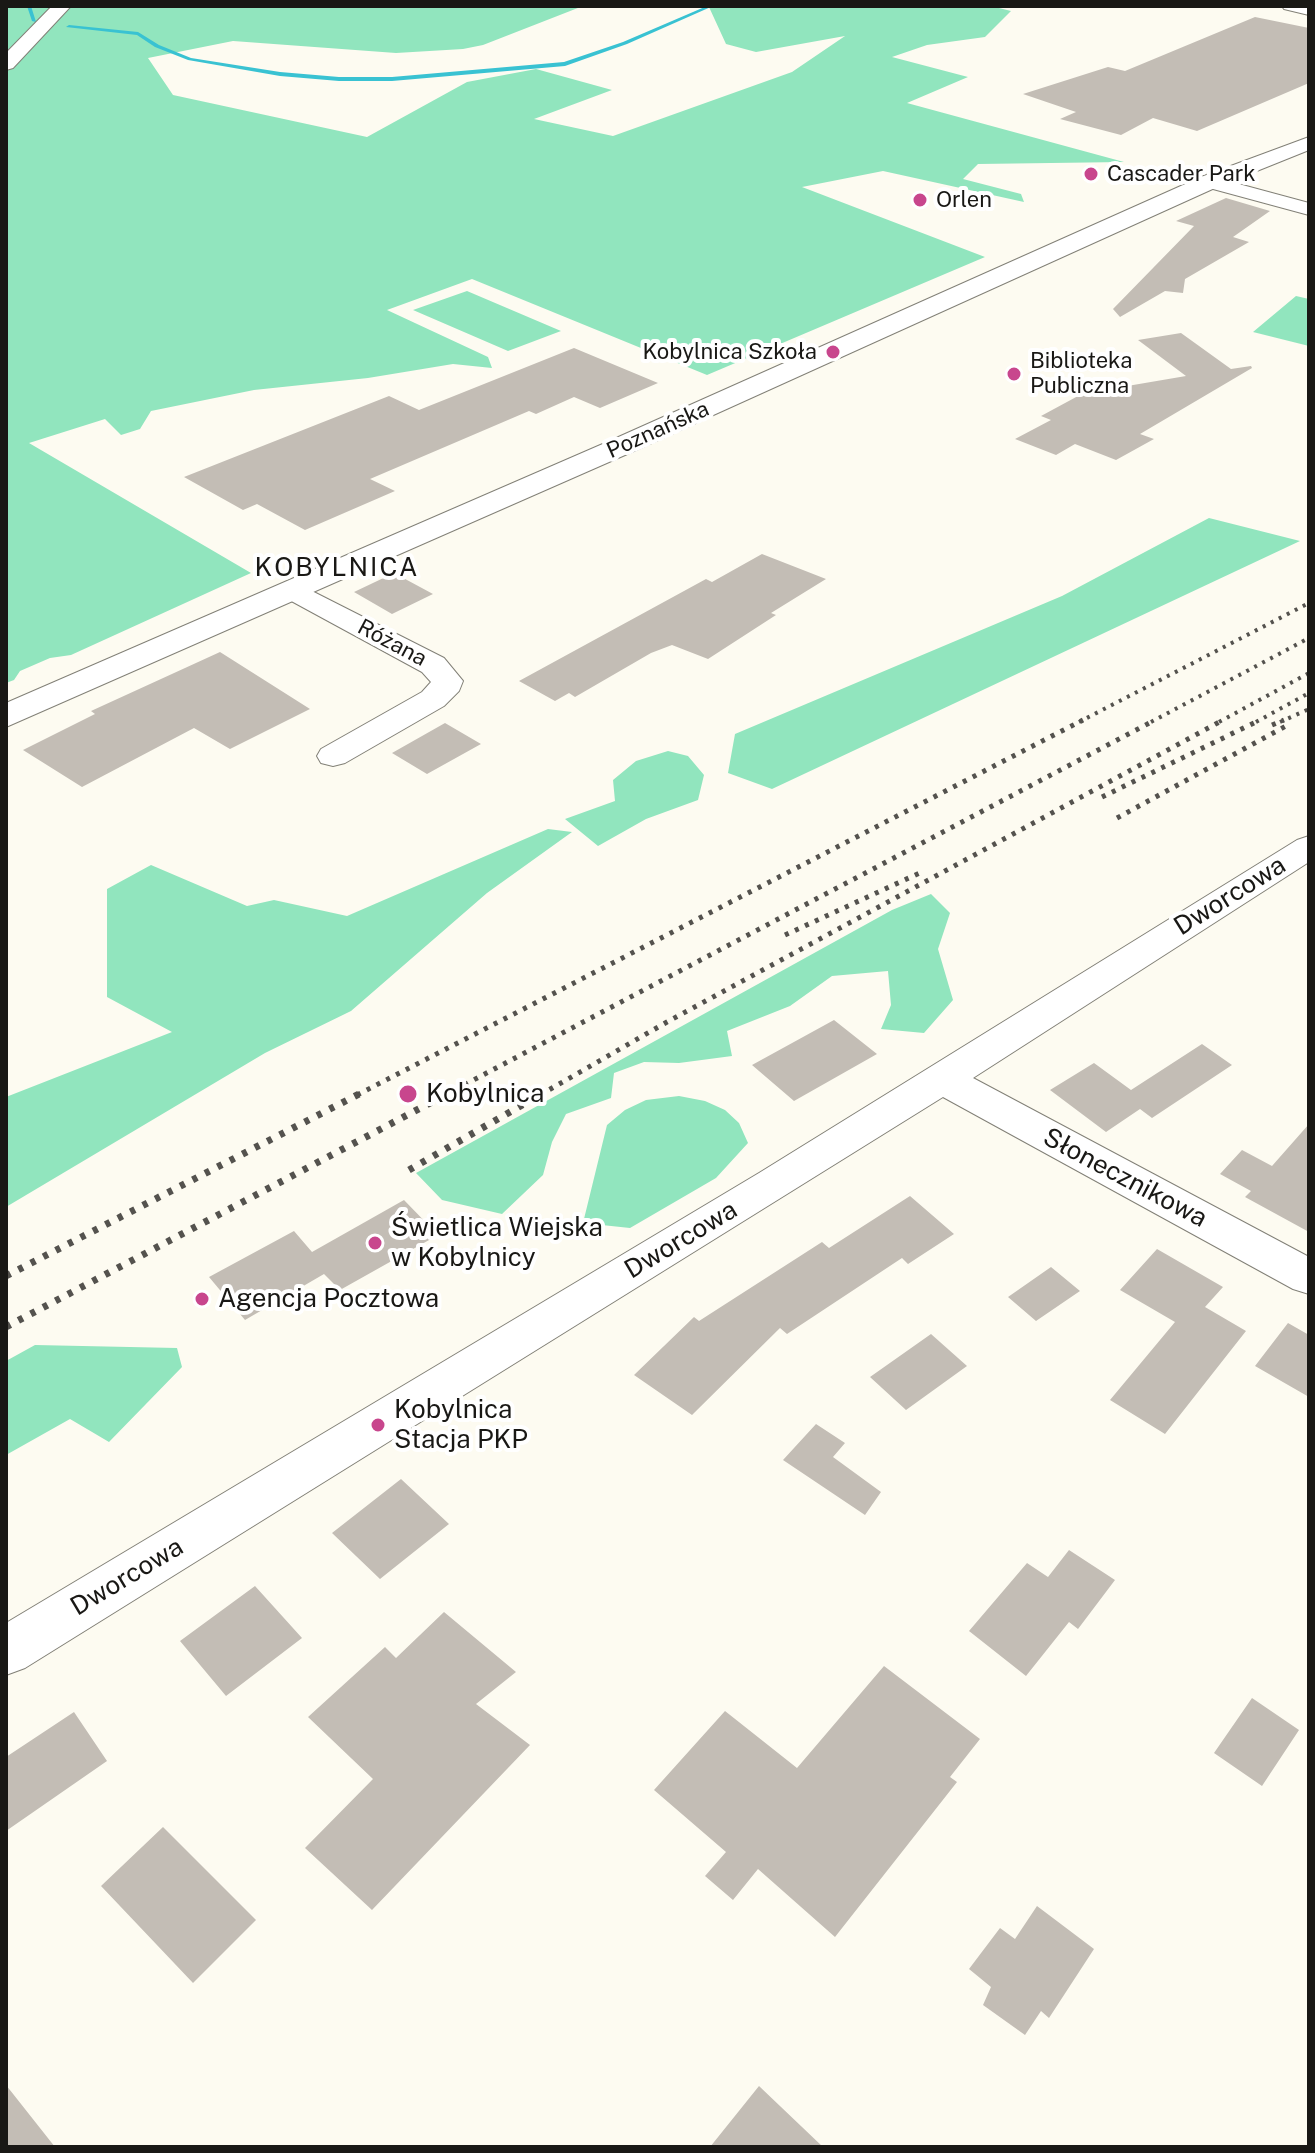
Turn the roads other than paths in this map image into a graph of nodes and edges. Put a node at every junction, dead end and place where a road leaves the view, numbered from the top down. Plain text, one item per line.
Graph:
1 (62, 6) edge
2 (1290, 6) edge
3 (1309, 10) edge
4 (6, 64) edge
5 (1309, 143) edge
6 (1209, 182) junction
7 (1309, 209) edge
8 (294, 591) junction
9 (6, 716) edge
10 (333, 756) dead end
11 (1309, 847) edge
12 (941, 1078) junction
13 (1309, 1277) edge
14 (6, 1651) edge

1 - 4 main road
2 - 3 street
5 - 6 main road, Poznańska
6 - 7 street
6 - 8 main road, Poznańska
8 - 9 main road, Poznańska
8 - 10 street, Różana
11 - 12 street, Dworcowa
12 - 13 street, Słonecznikowa
12 - 14 street, Dworcowa

